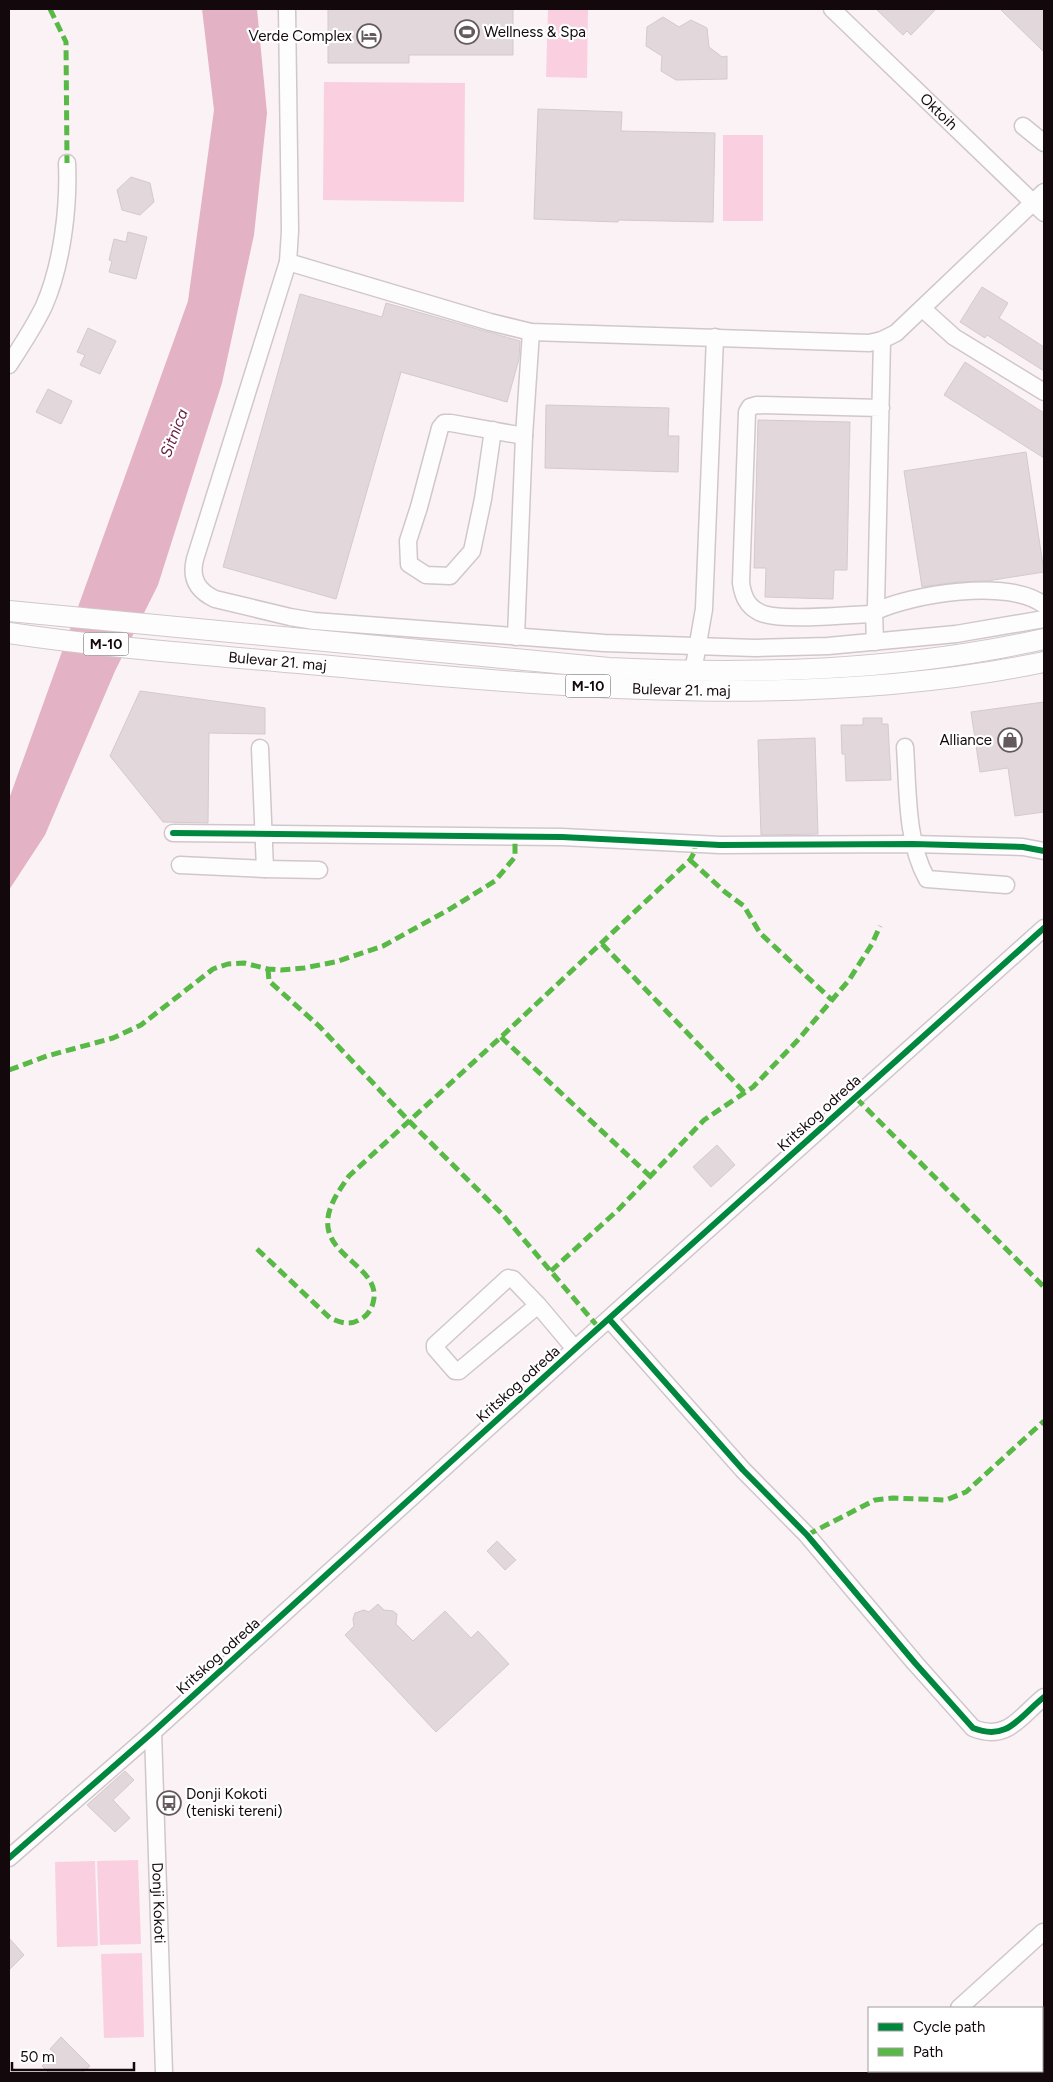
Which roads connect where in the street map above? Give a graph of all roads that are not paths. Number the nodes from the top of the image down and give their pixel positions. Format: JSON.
{"nodes":[{"id":1,"x":287,"y":9,"type":"edge"},
{"id":2,"x":832,"y":9,"type":"edge"},
{"id":3,"x":1023,"y":126,"type":"dead end"},
{"id":4,"x":1044,"y":143,"type":"edge"},
{"id":5,"x":67,"y":163,"type":"dead end"},
{"id":6,"x":1040,"y":202,"type":"edge"},
{"id":7,"x":288,"y":262,"type":"junction"},
{"id":8,"x":923,"y":308,"type":"junction"},
{"id":9,"x":531,"y":332,"type":"junction"},
{"id":10,"x":715,"y":337,"type":"junction"},
{"id":11,"x":882,"y":340,"type":"junction"},
{"id":12,"x":9,"y":365,"type":"edge"},
{"id":13,"x":1044,"y":392,"type":"edge"},
{"id":14,"x":881,"y":408,"type":"junction"},
{"id":15,"x":493,"y":430,"type":"junction"},
{"id":16,"x":524,"y":436,"type":"junction"},
{"id":17,"x":1044,"y":605,"type":"edge"},
{"id":18,"x":9,"y":611,"type":"edge"},
{"id":19,"x":874,"y":612,"type":"junction"},
{"id":20,"x":290,"y":617,"type":"junction"},
{"id":21,"x":1044,"y":619,"type":"edge"},
{"id":22,"x":9,"y":633,"type":"edge"},
{"id":23,"x":516,"y":637,"type":"junction"},
{"id":24,"x":287,"y":638,"type":"junction"},
{"id":25,"x":1044,"y":639,"type":"edge"},
{"id":26,"x":875,"y":642,"type":"junction"},
{"id":27,"x":698,"y":646,"type":"junction"},
{"id":28,"x":1044,"y":662,"type":"edge"},
{"id":29,"x":693,"y":672,"type":"junction"},
{"id":30,"x":905,"y":747,"type":"dead end"},
{"id":31,"x":260,"y":748,"type":"dead end"},
{"id":32,"x":174,"y":834,"type":"dead end"},
{"id":33,"x":265,"y":834,"type":"junction"},
{"id":34,"x":913,"y":844,"type":"junction"},
{"id":35,"x":1044,"y":851,"type":"edge"},
{"id":36,"x":180,"y":865,"type":"dead end"},
{"id":37,"x":265,"y":869,"type":"junction"},
{"id":38,"x":319,"y":870,"type":"dead end"},
{"id":39,"x":1006,"y":885,"type":"dead end"},
{"id":40,"x":1044,"y":928,"type":"edge"},
{"id":41,"x":538,"y":1305,"type":"junction"},
{"id":42,"x":609,"y":1319,"type":"junction"},
{"id":43,"x":575,"y":1349,"type":"junction"},
{"id":44,"x":1044,"y":1697,"type":"edge"},
{"id":45,"x":153,"y":1732,"type":"junction"},
{"id":46,"x":9,"y":1858,"type":"edge"},
{"id":47,"x":1043,"y":1932,"type":"edge"},
{"id":48,"x":960,"y":2007,"type":"edge"},
{"id":49,"x":164,"y":2073,"type":"edge"}],
"edges":[{"from":1,"to":7,"type":"street"},
{"from":2,"to":6,"type":"street","name":"Oktoih"},
{"from":3,"to":4,"type":"street"},
{"from":5,"to":12,"type":"street"},
{"from":6,"to":8,"type":"street"},
{"from":7,"to":9,"type":"street"},
{"from":7,"to":20,"type":"street"},
{"from":8,"to":11,"type":"street"},
{"from":8,"to":13,"type":"street"},
{"from":9,"to":10,"type":"street"},
{"from":9,"to":16,"type":"street"},
{"from":10,"to":11,"type":"street"},
{"from":10,"to":27,"type":"street"},
{"from":11,"to":14,"type":"street"},
{"from":14,"to":19,"type":"street"},
{"from":14,"to":19,"type":"street"},
{"from":15,"to":15,"type":"street"},
{"from":15,"to":16,"type":"street"},
{"from":16,"to":23,"type":"street"},
{"from":17,"to":19,"type":"street"},
{"from":18,"to":24,"type":"main road","name":"Bulevar 21. maj","number":"M-10"},
{"from":19,"to":26,"type":"street"},
{"from":20,"to":23,"type":"street"},
{"from":20,"to":24,"type":"street"},
{"from":21,"to":26,"type":"street"},
{"from":22,"to":28,"type":"main road","name":"Bulevar 21. maj","number":"M-10"},
{"from":23,"to":27,"type":"street"},
{"from":24,"to":29,"type":"main road","name":"Bulevar 21. maj","number":"M-10"},
{"from":25,"to":29,"type":"main road","name":"Bulevar 21. maj","number":"M-10"},
{"from":26,"to":27,"type":"street"},
{"from":27,"to":29,"type":"street"},
{"from":30,"to":34,"type":"street"},
{"from":31,"to":33,"type":"street"},
{"from":32,"to":33,"type":"street"},
{"from":33,"to":34,"type":"street"},
{"from":33,"to":37,"type":"street"},
{"from":34,"to":35,"type":"street"},
{"from":34,"to":39,"type":"street"},
{"from":36,"to":37,"type":"street"},
{"from":37,"to":38,"type":"street"},
{"from":40,"to":42,"type":"street","name":"Kritskog odreda"},
{"from":41,"to":41,"type":"street"},
{"from":41,"to":43,"type":"street"},
{"from":42,"to":43,"type":"street","name":"Kritskog odreda"},
{"from":42,"to":44,"type":"street"},
{"from":43,"to":45,"type":"street","name":"Kritskog odreda"},
{"from":45,"to":46,"type":"street","name":"Kritskog odreda"},
{"from":45,"to":49,"type":"street","name":"Donji Kokoti"},
{"from":47,"to":48,"type":"street"}]}
